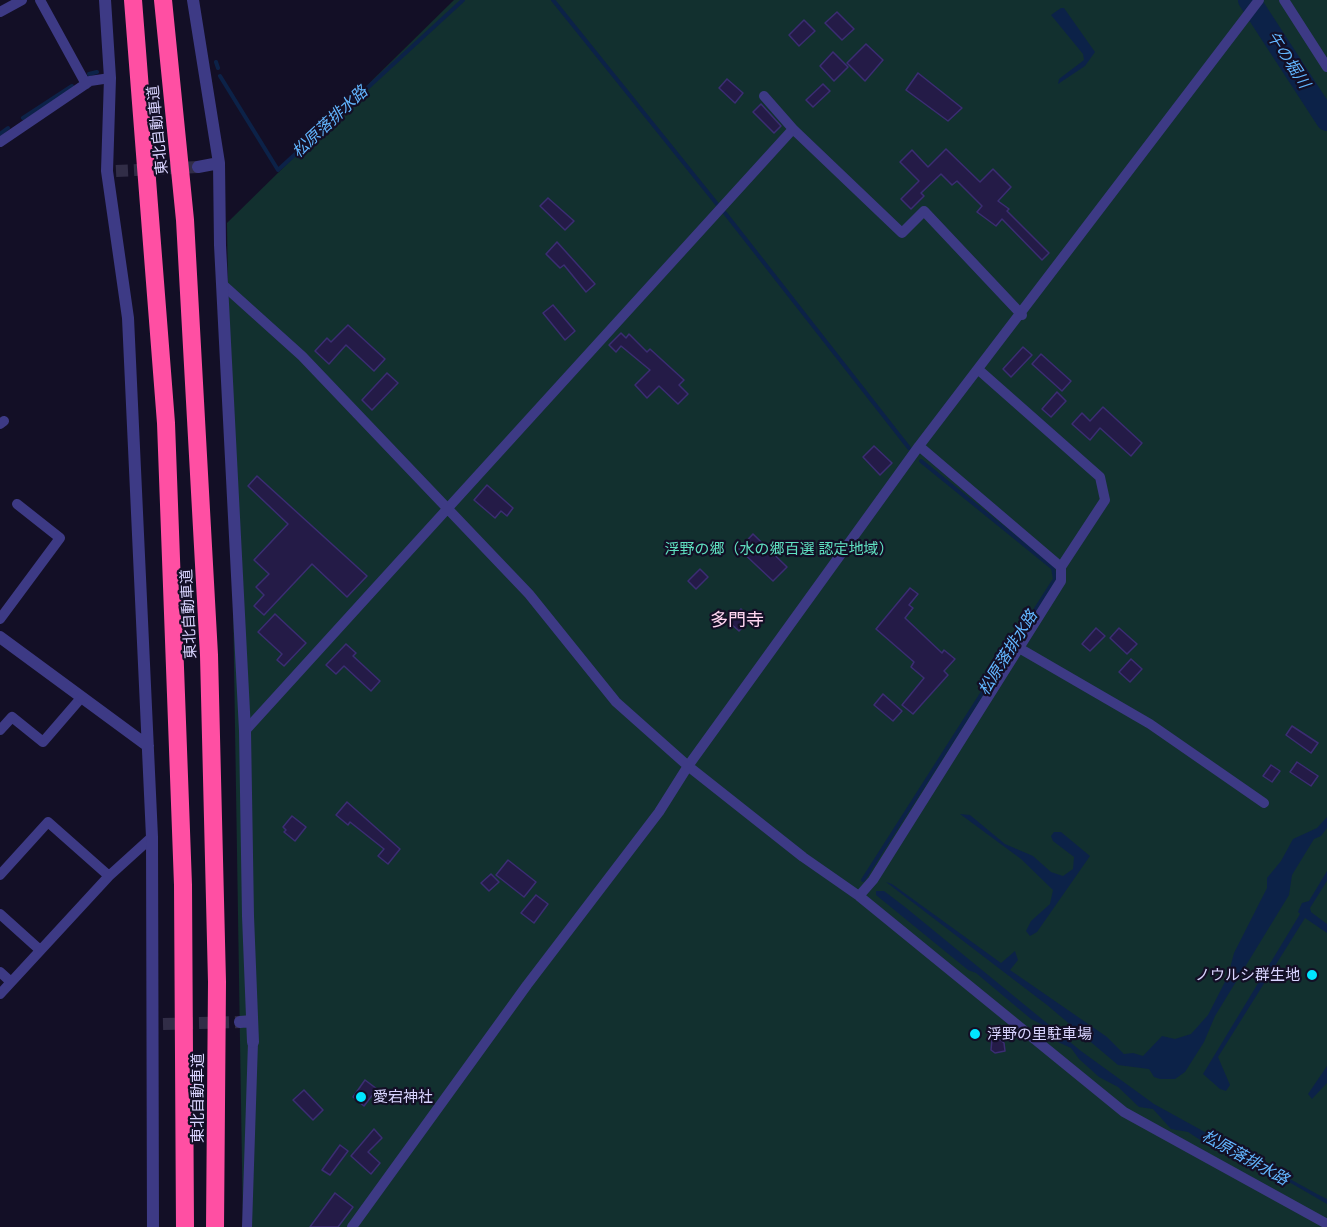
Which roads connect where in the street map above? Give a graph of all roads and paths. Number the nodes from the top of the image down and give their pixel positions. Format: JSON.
{"nodes":[{"id":1,"x":22,"y":0,"type":"edge"},
{"id":2,"x":40,"y":0,"type":"edge"},
{"id":3,"x":105,"y":0,"type":"edge"},
{"id":4,"x":134,"y":0,"type":"edge"},
{"id":5,"x":163,"y":0,"type":"edge"},
{"id":6,"x":193,"y":0,"type":"edge"},
{"id":7,"x":1259,"y":0,"type":"edge"},
{"id":8,"x":1284,"y":0,"type":"edge"},
{"id":9,"x":0,"y":12,"type":"edge"},
{"id":10,"x":1327,"y":67,"type":"edge"},
{"id":11,"x":110,"y":78,"type":"junction"},
{"id":12,"x":86,"y":84,"type":"junction"},
{"id":13,"x":764,"y":96,"type":"dead end"},
{"id":14,"x":793,"y":129,"type":"junction"},
{"id":15,"x":0,"y":142,"type":"edge"},
{"id":16,"x":219,"y":163,"type":"junction"},
{"id":17,"x":198,"y":167,"type":"tunnel mouth"},
{"id":18,"x":222,"y":284,"type":"junction"},
{"id":19,"x":1022,"y":315,"type":"junction"},
{"id":20,"x":980,"y":370,"type":"junction"},
{"id":21,"x":920,"y":446,"type":"junction"},
{"id":22,"x":17,"y":504,"type":"dead end"},
{"id":23,"x":447,"y":509,"type":"junction"},
{"id":24,"x":1061,"y":567,"type":"junction"},
{"id":25,"x":0,"y":619,"type":"edge"},
{"id":26,"x":0,"y":637,"type":"edge"},
{"id":27,"x":1019,"y":648,"type":"junction"},
{"id":28,"x":81,"y":698,"type":"junction"},
{"id":29,"x":0,"y":730,"type":"edge"},
{"id":30,"x":245,"y":731,"type":"junction"},
{"id":31,"x":148,"y":746,"type":"junction"},
{"id":32,"x":688,"y":766,"type":"junction"},
{"id":33,"x":1264,"y":803,"type":"dead end"},
{"id":34,"x":152,"y":837,"type":"junction"},
{"id":35,"x":0,"y":876,"type":"edge"},
{"id":36,"x":109,"y":876,"type":"junction"},
{"id":37,"x":859,"y":896,"type":"junction"},
{"id":38,"x":0,"y":914,"type":"edge"},
{"id":39,"x":40,"y":950,"type":"junction"},
{"id":40,"x":0,"y":972,"type":"edge"},
{"id":41,"x":11,"y":982,"type":"junction"},
{"id":42,"x":0,"y":994,"type":"edge"},
{"id":43,"x":253,"y":1042,"type":"joint"},
{"id":44,"x":1327,"y":1224,"type":"edge"},
{"id":45,"x":147,"y":1227,"type":"edge"},
{"id":46,"x":153,"y":1227,"type":"edge"},
{"id":47,"x":185,"y":1227,"type":"edge"},
{"id":48,"x":215,"y":1227,"type":"edge"},
{"id":49,"x":247,"y":1227,"type":"edge"},
{"id":50,"x":352,"y":1227,"type":"edge"}],
"edges":[{"from":1,"to":9,"type":"street"},
{"from":2,"to":12,"type":"street"},
{"from":3,"to":11,"type":"street"},
{"from":4,"to":47,"type":"highway","name":"東北自動車道"},
{"from":5,"to":48,"type":"highway","name":"東北自動車道"},
{"from":6,"to":16,"type":"street"},
{"from":7,"to":19,"type":"street"},
{"from":8,"to":10,"type":"street"},
{"from":11,"to":12,"type":"street"},
{"from":11,"to":31,"type":"street"},
{"from":12,"to":15,"type":"street"},
{"from":13,"to":14,"type":"street"},
{"from":14,"to":19,"type":"street"},
{"from":14,"to":23,"type":"street"},
{"from":16,"to":17,"type":"street"},
{"from":16,"to":18,"type":"street"},
{"from":18,"to":23,"type":"street"},
{"from":18,"to":30,"type":"street"},
{"from":19,"to":20,"type":"street"},
{"from":20,"to":21,"type":"street"},
{"from":20,"to":24,"type":"street"},
{"from":21,"to":24,"type":"street"},
{"from":21,"to":32,"type":"street"},
{"from":22,"to":25,"type":"street"},
{"from":23,"to":30,"type":"street"},
{"from":23,"to":32,"type":"street"},
{"from":24,"to":27,"type":"street"},
{"from":26,"to":28,"type":"street"},
{"from":27,"to":33,"type":"street"},
{"from":27,"to":37,"type":"street"},
{"from":28,"to":29,"type":"street"},
{"from":28,"to":31,"type":"street"},
{"from":30,"to":43,"type":"street"},
{"from":31,"to":34,"type":"street"},
{"from":32,"to":37,"type":"street"},
{"from":32,"to":50,"type":"street"},
{"from":34,"to":36,"type":"street"},
{"from":34,"to":46,"type":"street"},
{"from":35,"to":36,"type":"street"},
{"from":36,"to":39,"type":"street"},
{"from":37,"to":44,"type":"street"},
{"from":38,"to":39,"type":"street"},
{"from":39,"to":41,"type":"street"},
{"from":40,"to":41,"type":"street"},
{"from":41,"to":42,"type":"street"},
{"from":43,"to":49,"type":"street"},
{"from":45,"to":46,"type":"street"}]}
